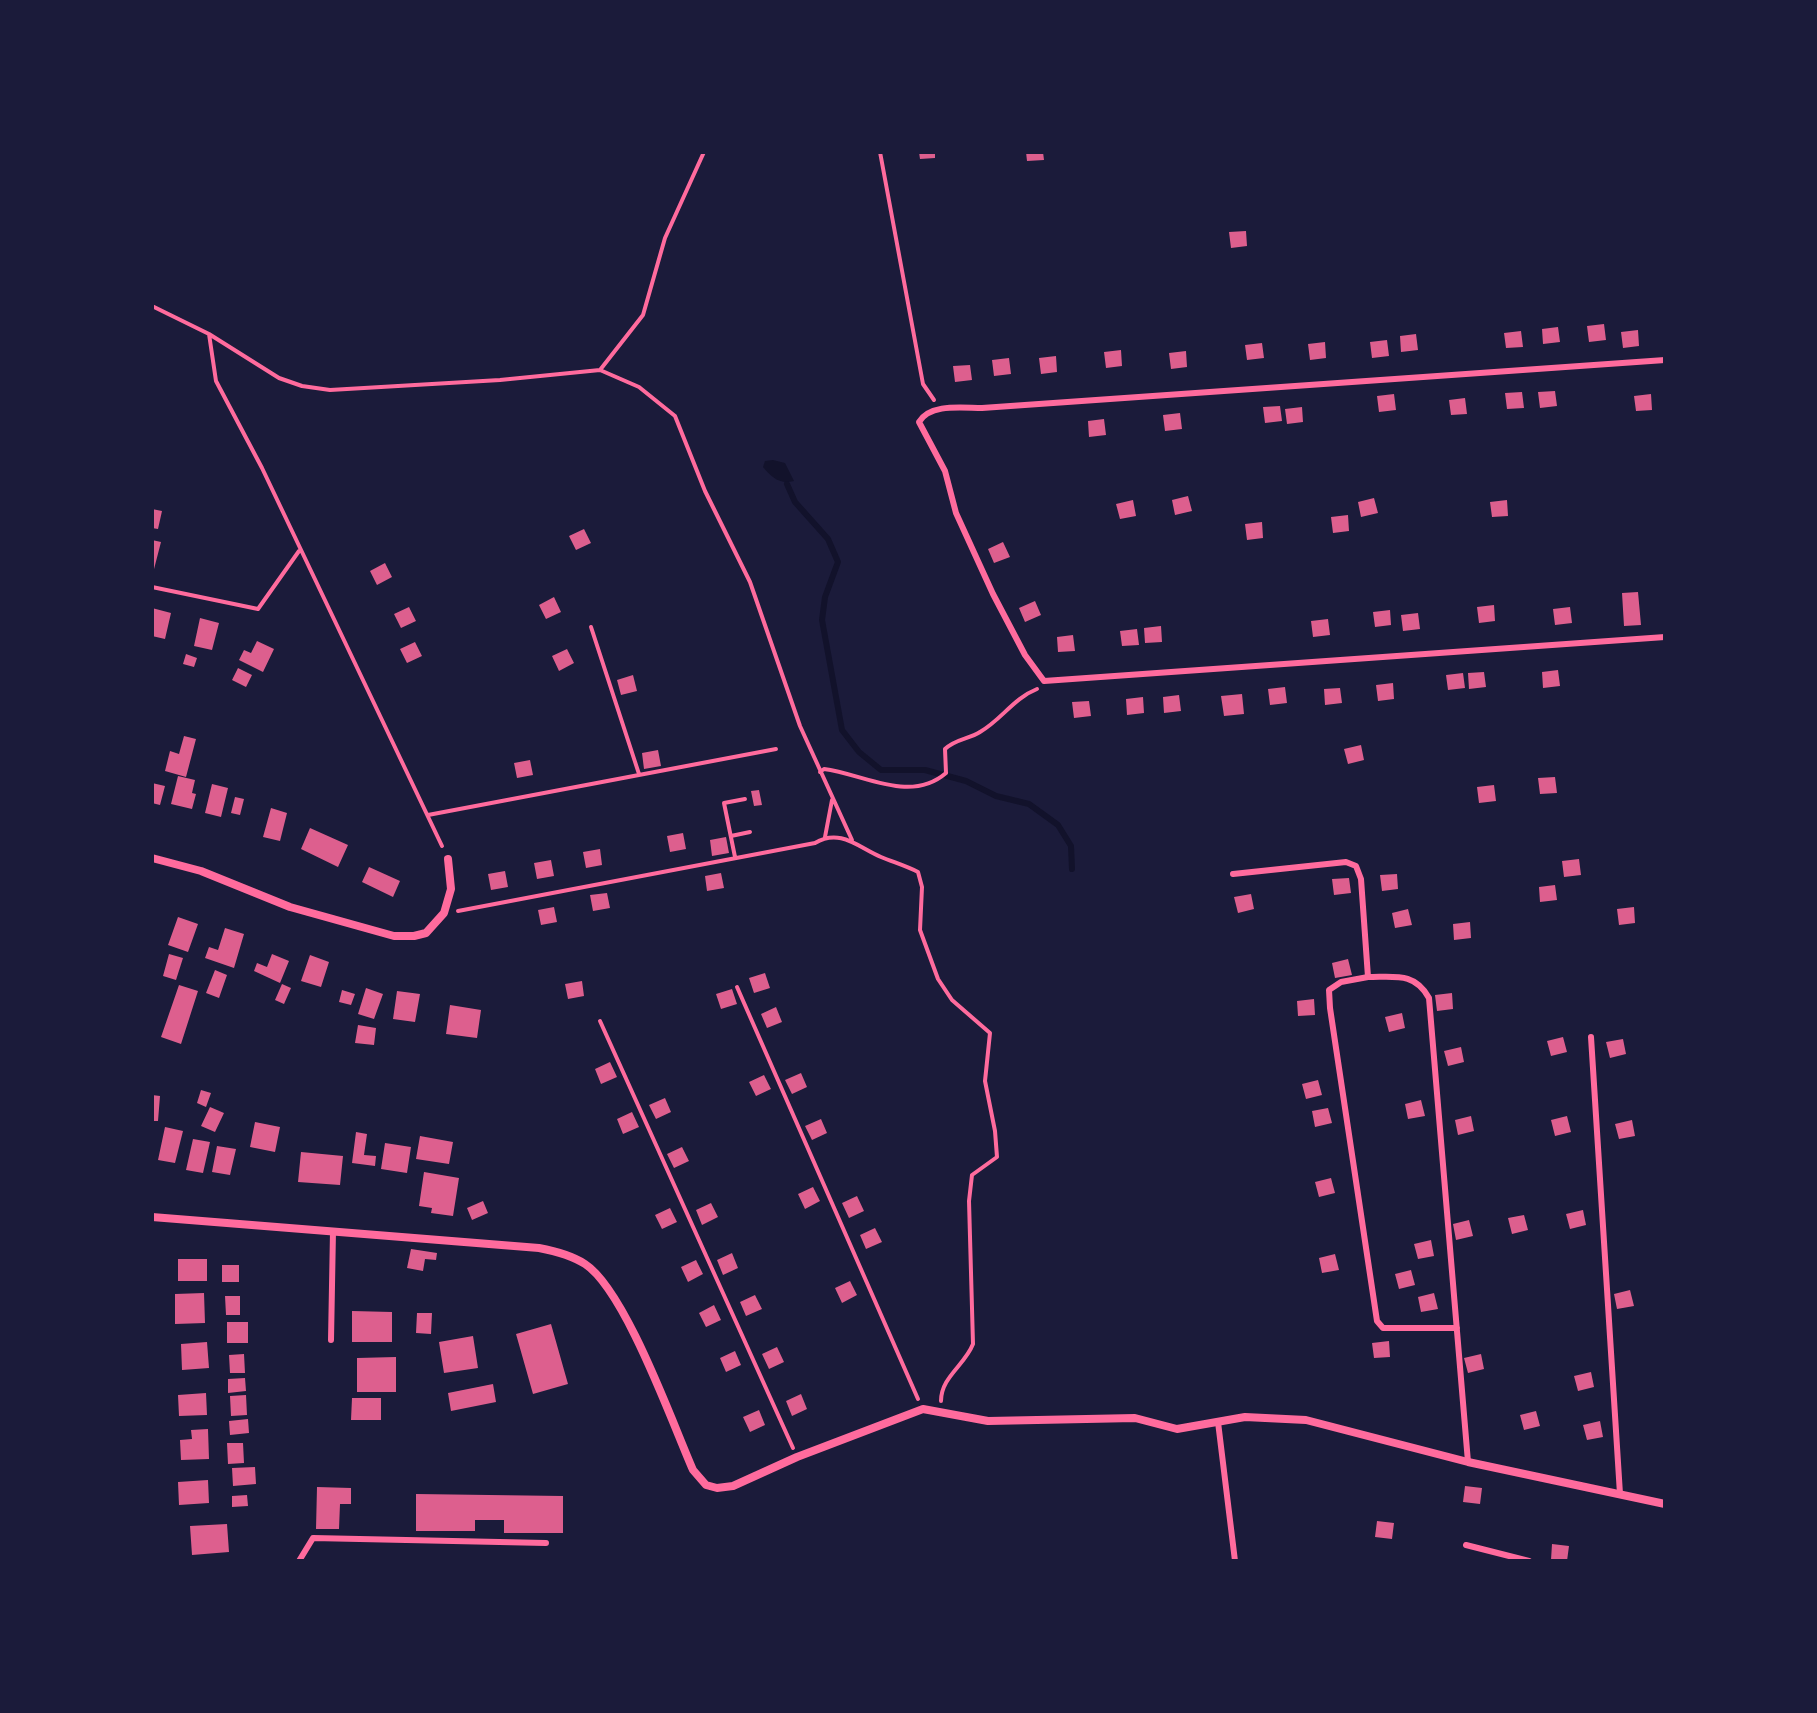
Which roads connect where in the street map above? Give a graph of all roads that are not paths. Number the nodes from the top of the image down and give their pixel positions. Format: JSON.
{"nodes":[{"id":1,"x":1665,"y":360,"type":"edge"},
{"id":2,"x":1665,"y":637,"type":"edge"},
{"id":3,"x":152,"y":858,"type":"edge"},
{"id":4,"x":448,"y":859,"type":"road end"},
{"id":5,"x":1233,"y":874,"type":"dead end"},
{"id":6,"x":1368,"y":977,"type":"junction"},
{"id":7,"x":1591,"y":1037,"type":"dead end"},
{"id":8,"x":152,"y":1217,"type":"edge"},
{"id":9,"x":333,"y":1231,"type":"junction"},
{"id":10,"x":1457,"y":1328,"type":"junction"},
{"id":11,"x":331,"y":1340,"type":"dead end"},
{"id":12,"x":1218,"y":1422,"type":"junction"},
{"id":13,"x":1468,"y":1462,"type":"junction"},
{"id":14,"x":1620,"y":1494,"type":"junction"},
{"id":15,"x":1665,"y":1504,"type":"edge"},
{"id":16,"x":546,"y":1543,"type":"dead end"},
{"id":17,"x":1466,"y":1545,"type":"dead end"},
{"id":18,"x":299,"y":1561,"type":"edge"},
{"id":19,"x":1235,"y":1561,"type":"edge"},
{"id":20,"x":1529,"y":1561,"type":"edge"}],
"edges":[{"from":1,"to":2,"type":"lane"},
{"from":3,"to":4,"type":"street"},
{"from":5,"to":6,"type":"lane"},
{"from":6,"to":10,"type":"lane"},
{"from":6,"to":10,"type":"lane"},
{"from":7,"to":14,"type":"lane"},
{"from":8,"to":9,"type":"street"},
{"from":9,"to":11,"type":"lane"},
{"from":9,"to":12,"type":"street"},
{"from":10,"to":13,"type":"lane"},
{"from":12,"to":13,"type":"street"},
{"from":12,"to":19,"type":"lane"},
{"from":13,"to":14,"type":"street"},
{"from":14,"to":15,"type":"street"},
{"from":16,"to":18,"type":"lane"},
{"from":17,"to":20,"type":"lane"}]}
